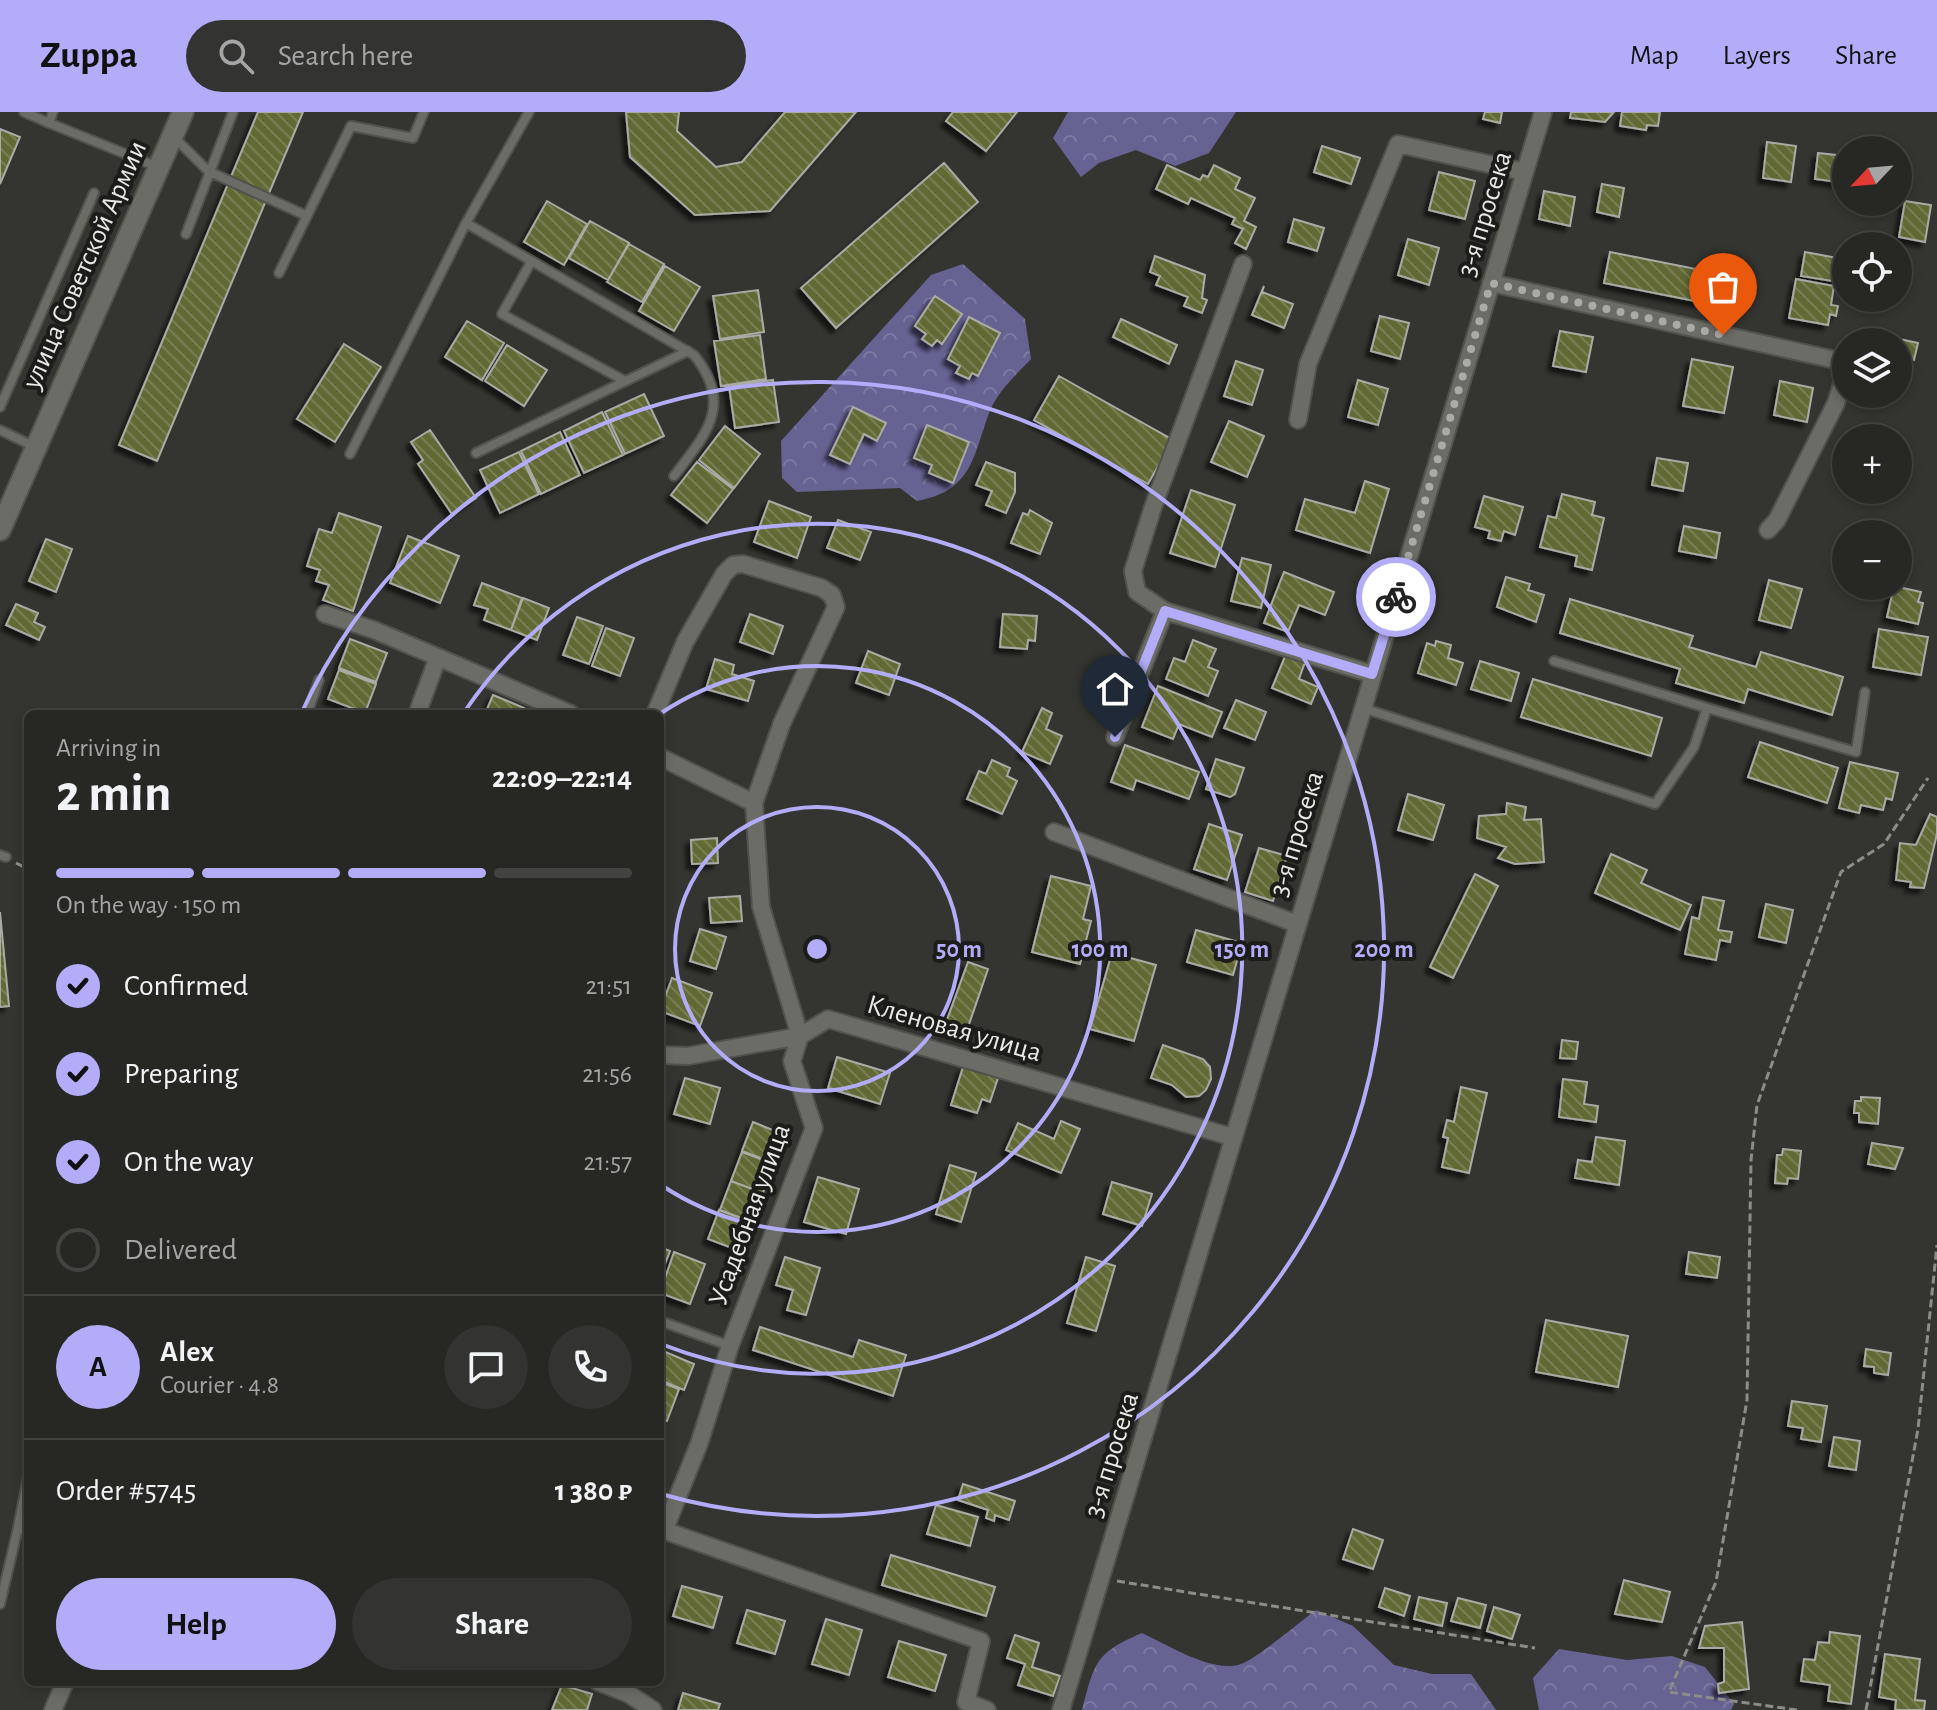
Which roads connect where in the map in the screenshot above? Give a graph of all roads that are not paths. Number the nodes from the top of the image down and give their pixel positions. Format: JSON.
{"nodes":[{"id":1,"x":24,"y":112,"type":"edge"},
{"id":2,"x":53,"y":112,"type":"edge"},
{"id":3,"x":183,"y":112,"type":"edge"},
{"id":4,"x":233,"y":112,"type":"edge"},
{"id":5,"x":424,"y":112,"type":"edge"},
{"id":6,"x":529,"y":112,"type":"edge"},
{"id":7,"x":1543,"y":112,"type":"edge"},
{"id":8,"x":49,"y":123,"type":"junction"},
{"id":9,"x":173,"y":136,"type":"junction"},
{"id":10,"x":159,"y":167,"type":"junction"},
{"id":11,"x":208,"y":171,"type":"junction"},
{"id":12,"x":1525,"y":172,"type":"junction"},
{"id":13,"x":94,"y":193,"type":"dead end"},
{"id":14,"x":307,"y":216,"type":"junction"},
{"id":15,"x":466,"y":223,"type":"junction"},
{"id":16,"x":186,"y":234,"type":"dead end"},
{"id":17,"x":531,"y":262,"type":"junction"},
{"id":18,"x":1243,"y":264,"type":"dead end"},
{"id":19,"x":279,"y":273,"type":"dead end"},
{"id":20,"x":1491,"y":283,"type":"junction"},
{"id":21,"x":688,"y":351,"type":"junction"},
{"id":22,"x":625,"y":381,"type":"junction"},
{"id":23,"x":0,"y":407,"type":"edge"},
{"id":24,"x":1298,"y":420,"type":"dead end"},
{"id":25,"x":0,"y":430,"type":"edge"},
{"id":26,"x":35,"y":448,"type":"junction"},
{"id":27,"x":476,"y":453,"type":"dead end"},
{"id":28,"x":350,"y":454,"type":"dead end"},
{"id":29,"x":674,"y":476,"type":"dead end"},
{"id":30,"x":0,"y":530,"type":"edge"},
{"id":31,"x":1768,"y":530,"type":"dead end"},
{"id":32,"x":1165,"y":611,"type":"junction"},
{"id":33,"x":325,"y":614,"type":"dead end"},
{"id":34,"x":437,"y":660,"type":"junction"},
{"id":35,"x":1554,"y":661,"type":"dead end"},
{"id":36,"x":1372,"y":674,"type":"junction"},
{"id":37,"x":319,"y":680,"type":"dead end"},
{"id":38,"x":1865,"y":692,"type":"dead end"},
{"id":39,"x":1362,"y":708,"type":"junction"},
{"id":40,"x":1707,"y":708,"type":"junction"},
{"id":41,"x":308,"y":710,"type":"edge"},
{"id":42,"x":418,"y":710,"type":"edge"},
{"id":43,"x":561,"y":710,"type":"edge"},
{"id":44,"x":657,"y":710,"type":"edge"},
{"id":45,"x":1115,"y":737,"type":"dead end"},
{"id":46,"x":664,"y":759,"type":"edge"},
{"id":47,"x":754,"y":803,"type":"junction"},
{"id":48,"x":1054,"y":832,"type":"dead end"},
{"id":49,"x":1297,"y":924,"type":"junction"},
{"id":50,"x":800,"y":1036,"type":"junction"},
{"id":51,"x":664,"y":1055,"type":"edge"},
{"id":52,"x":1232,"y":1137,"type":"junction"},
{"id":53,"x":664,"y":1322,"type":"edge"},
{"id":54,"x":730,"y":1346,"type":"junction"},
{"id":55,"x":24,"y":1497,"type":"edge"},
{"id":56,"x":664,"y":1525,"type":"edge"},
{"id":57,"x":18,"y":1528,"type":"junction"},
{"id":58,"x":24,"y":1530,"type":"edge"},
{"id":59,"x":664,"y":1531,"type":"edge"},
{"id":60,"x":0,"y":1604,"type":"edge"},
{"id":61,"x":63,"y":1686,"type":"edge"},
{"id":62,"x":608,"y":1686,"type":"edge"},
{"id":63,"x":53,"y":1710,"type":"edge"},
{"id":64,"x":653,"y":1710,"type":"edge"},
{"id":65,"x":987,"y":1710,"type":"edge"},
{"id":66,"x":1061,"y":1710,"type":"edge"}],
"edges":[{"from":1,"to":8,"type":"lane"},
{"from":2,"to":8,"type":"lane"},
{"from":3,"to":9,"type":"street","name":"улица Советской Армии"},
{"from":4,"to":11,"type":"lane"},
{"from":5,"to":14,"type":"lane"},
{"from":6,"to":15,"type":"lane"},
{"from":7,"to":12,"type":"street","name":"3-я просека"},
{"from":8,"to":10,"type":"lane"},
{"from":9,"to":10,"type":"street","name":"улица Советской Армии"},
{"from":9,"to":11,"type":"lane"},
{"from":10,"to":26,"type":"street","name":"улица Советской Армии"},
{"from":11,"to":14,"type":"lane"},
{"from":11,"to":16,"type":"lane"},
{"from":12,"to":20,"type":"street","name":"3-я просека"},
{"from":12,"to":24,"type":"street"},
{"from":13,"to":23,"type":"lane"},
{"from":14,"to":19,"type":"lane"},
{"from":15,"to":17,"type":"lane"},
{"from":15,"to":28,"type":"lane"},
{"from":17,"to":21,"type":"lane"},
{"from":17,"to":22,"type":"lane"},
{"from":18,"to":32,"type":"street"},
{"from":20,"to":31,"type":"street"},
{"from":20,"to":36,"type":"street","name":"3-я просека"},
{"from":21,"to":22,"type":"lane"},
{"from":21,"to":29,"type":"lane"},
{"from":22,"to":27,"type":"lane"},
{"from":25,"to":26,"type":"lane"},
{"from":26,"to":30,"type":"street","name":"улица Советской Армии"},
{"from":32,"to":36,"type":"street"},
{"from":32,"to":45,"type":"street"},
{"from":33,"to":34,"type":"street"},
{"from":34,"to":42,"type":"street"},
{"from":34,"to":43,"type":"street"},
{"from":35,"to":40,"type":"lane"},
{"from":36,"to":39,"type":"street","name":"3-я просека"},
{"from":37,"to":41,"type":"lane"},
{"from":38,"to":40,"type":"lane"},
{"from":39,"to":40,"type":"lane"},
{"from":39,"to":49,"type":"street","name":"3-я просека"},
{"from":44,"to":47,"type":"street","name":"Усадебная улица"},
{"from":46,"to":47,"type":"street"},
{"from":47,"to":50,"type":"street","name":"Усадебная улица"},
{"from":48,"to":49,"type":"street"},
{"from":49,"to":52,"type":"street","name":"3-я просека"},
{"from":50,"to":51,"type":"street","name":"Кленовая улица"},
{"from":50,"to":52,"type":"street","name":"Кленовая улица"},
{"from":50,"to":54,"type":"street","name":"Усадебная улица"},
{"from":52,"to":66,"type":"street","name":"3-я просека"},
{"from":53,"to":54,"type":"lane"},
{"from":54,"to":56,"type":"street","name":"Усадебная улица"},
{"from":55,"to":57,"type":"lane"},
{"from":57,"to":58,"type":"lane"},
{"from":57,"to":60,"type":"lane"},
{"from":59,"to":65,"type":"street"},
{"from":61,"to":63,"type":"street"},
{"from":62,"to":64,"type":"street"}]}
